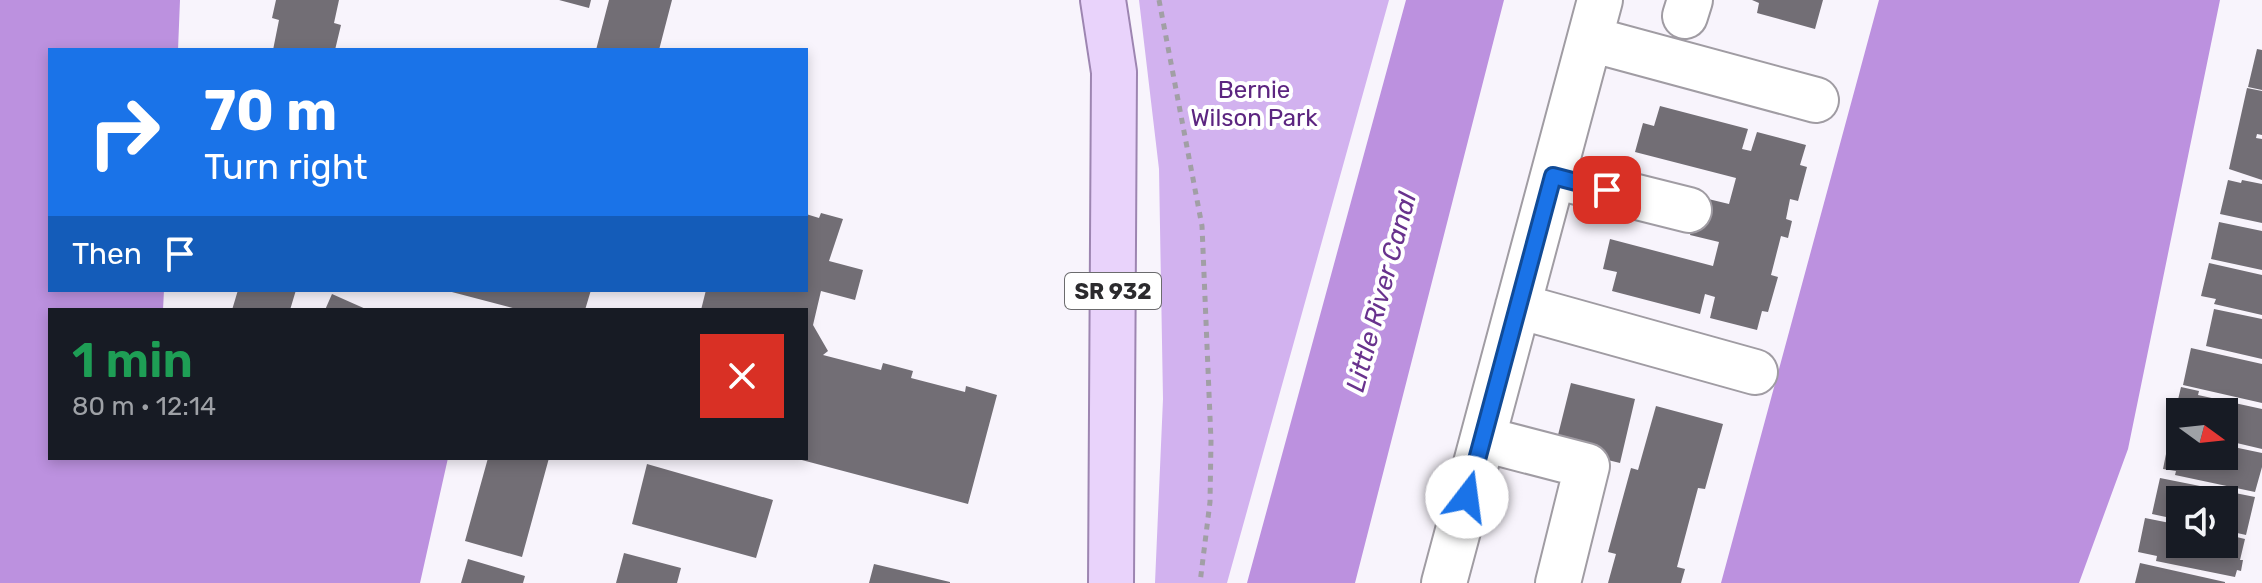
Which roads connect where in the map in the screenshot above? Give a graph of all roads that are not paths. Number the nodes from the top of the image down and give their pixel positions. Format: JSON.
{"nodes":[{"id":1,"x":1103,"y":0,"type":"edge"},
{"id":2,"x":1595,"y":19,"type":"edge"},
{"id":3,"x":1816,"y":100,"type":"dead end"},
{"id":4,"x":1553,"y":176,"type":"junction"},
{"id":5,"x":1689,"y":210,"type":"dead end"},
{"id":6,"x":1518,"y":306,"type":"junction"},
{"id":7,"x":1755,"y":372,"type":"dead end"},
{"id":8,"x":1483,"y":439,"type":"junction"},
{"id":9,"x":1111,"y":583,"type":"edge"},
{"id":10,"x":1444,"y":583,"type":"edge"},
{"id":11,"x":1558,"y":583,"type":"edge"}],
"edges":[{"from":1,"to":9,"type":"main road","number":"SR 932"},
{"from":2,"to":3,"type":"street"},
{"from":2,"to":4,"type":"street"},
{"from":4,"to":5,"type":"street"},
{"from":4,"to":6,"type":"street"},
{"from":6,"to":7,"type":"street"},
{"from":6,"to":8,"type":"street"},
{"from":8,"to":10,"type":"street"},
{"from":8,"to":11,"type":"street"}]}
